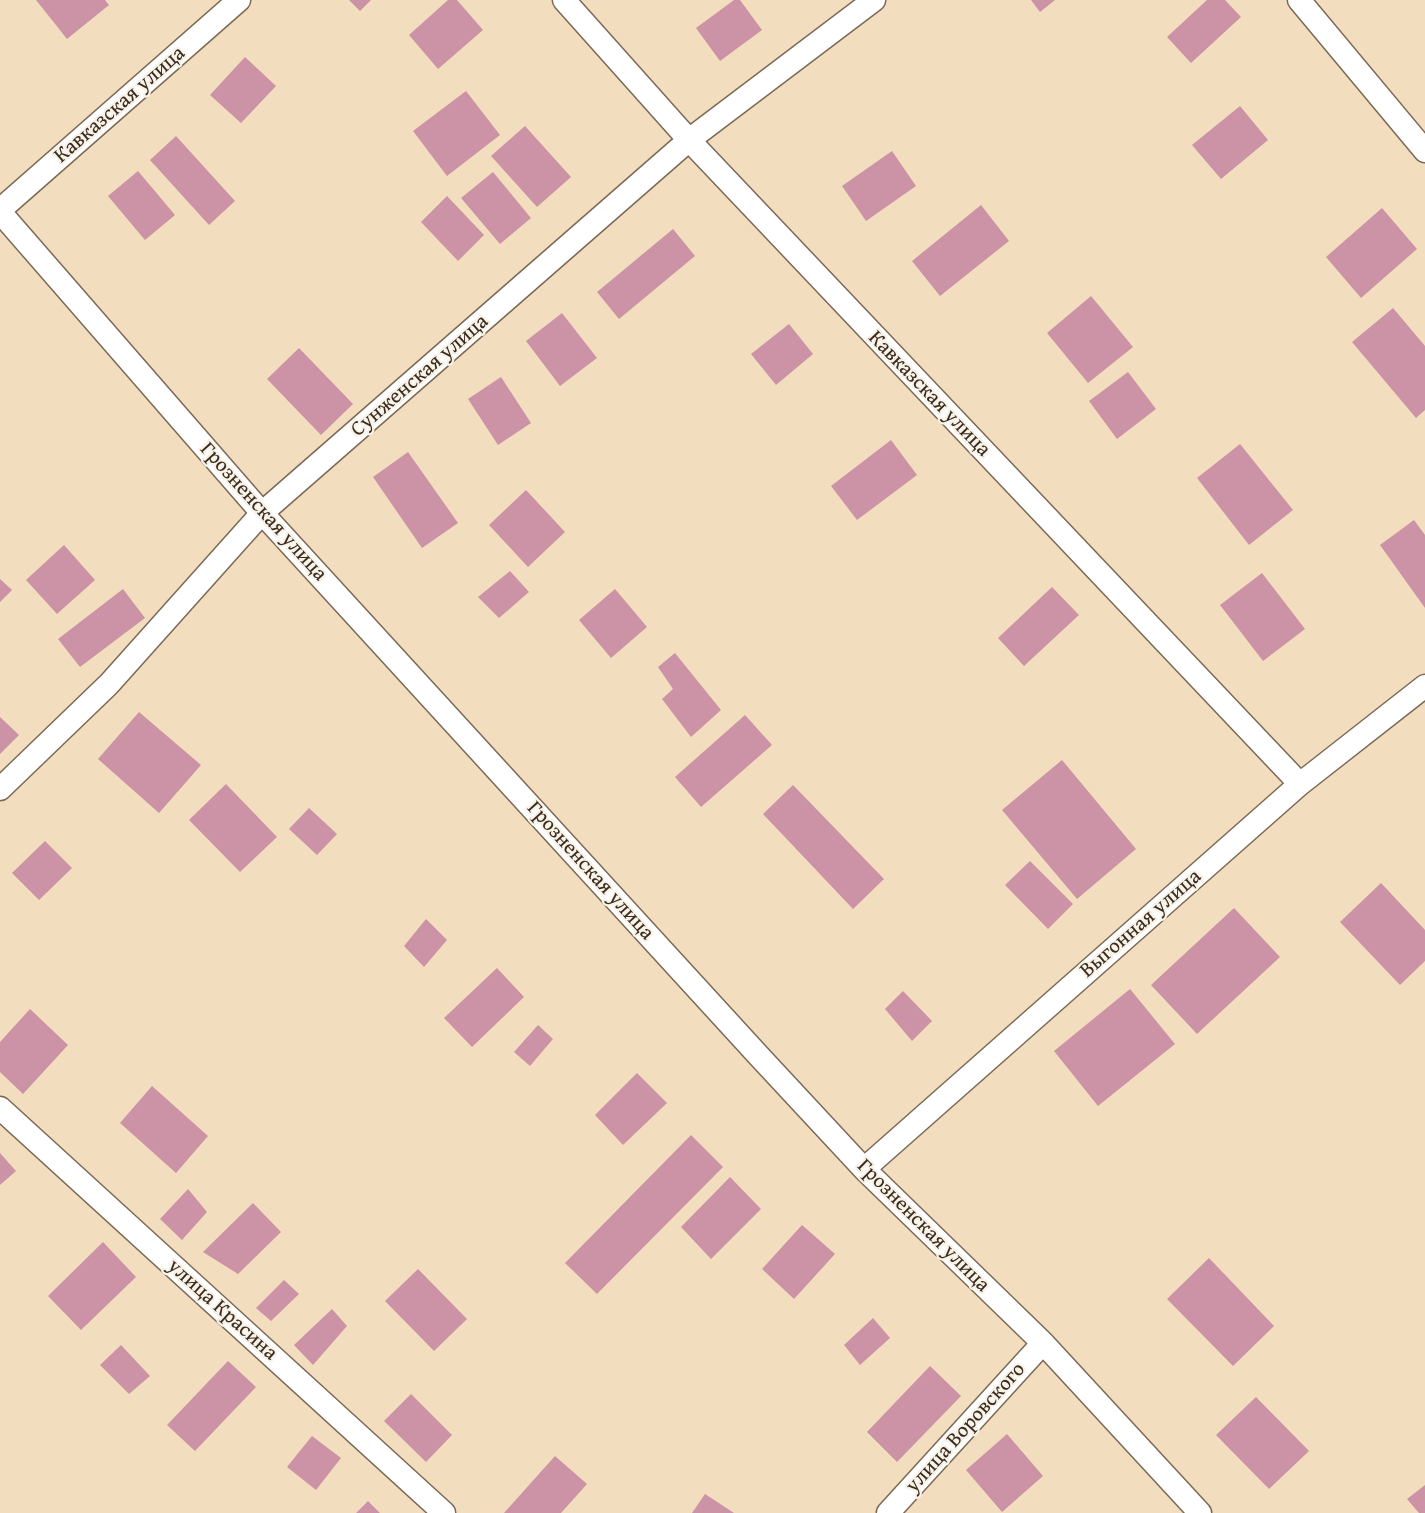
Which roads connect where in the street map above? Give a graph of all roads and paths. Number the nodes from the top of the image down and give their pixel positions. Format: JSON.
{"nodes":[{"id":1,"x":239,"y":0,"type":"edge"},
{"id":2,"x":564,"y":0,"type":"edge"},
{"id":3,"x":874,"y":0,"type":"edge"},
{"id":4,"x":1299,"y":0,"type":"edge"},
{"id":5,"x":689,"y":140,"type":"junction"},
{"id":6,"x":1425,"y":151,"type":"edge"},
{"id":7,"x":0,"y":211,"type":"edge"},
{"id":8,"x":262,"y":513,"type":"junction"},
{"id":9,"x":1425,"y":686,"type":"edge"},
{"id":10,"x":1300,"y":784,"type":"junction"},
{"id":11,"x":0,"y":789,"type":"edge"},
{"id":12,"x":0,"y":1108,"type":"edge"},
{"id":13,"x":864,"y":1169,"type":"junction"},
{"id":14,"x":1043,"y":1343,"type":"junction"},
{"id":15,"x":444,"y":1513,"type":"edge"},
{"id":16,"x":888,"y":1513,"type":"edge"},
{"id":17,"x":1200,"y":1513,"type":"edge"}],
"edges":[{"from":1,"to":7,"type":"street","name":"Кавказская улица"},
{"from":2,"to":5,"type":"street","name":"Кавказская улица"},
{"from":3,"to":5,"type":"street","name":"Сунженская улица"},
{"from":4,"to":6,"type":"street"},
{"from":5,"to":8,"type":"street","name":"Сунженская улица"},
{"from":5,"to":10,"type":"street","name":"Кавказская улица"},
{"from":7,"to":8,"type":"street","name":"Грозненская улица"},
{"from":8,"to":11,"type":"street","name":"Сунженская улица"},
{"from":8,"to":13,"type":"street","name":"Грозненская улица"},
{"from":9,"to":10,"type":"street","name":"Выгонная улица"},
{"from":10,"to":13,"type":"street","name":"Выгонная улица"},
{"from":12,"to":15,"type":"street","name":"улица Красина"},
{"from":13,"to":14,"type":"street","name":"Грозненская улица"},
{"from":14,"to":16,"type":"street","name":"улица Воровского"},
{"from":14,"to":17,"type":"street","name":"Грозненская улица"}]}
